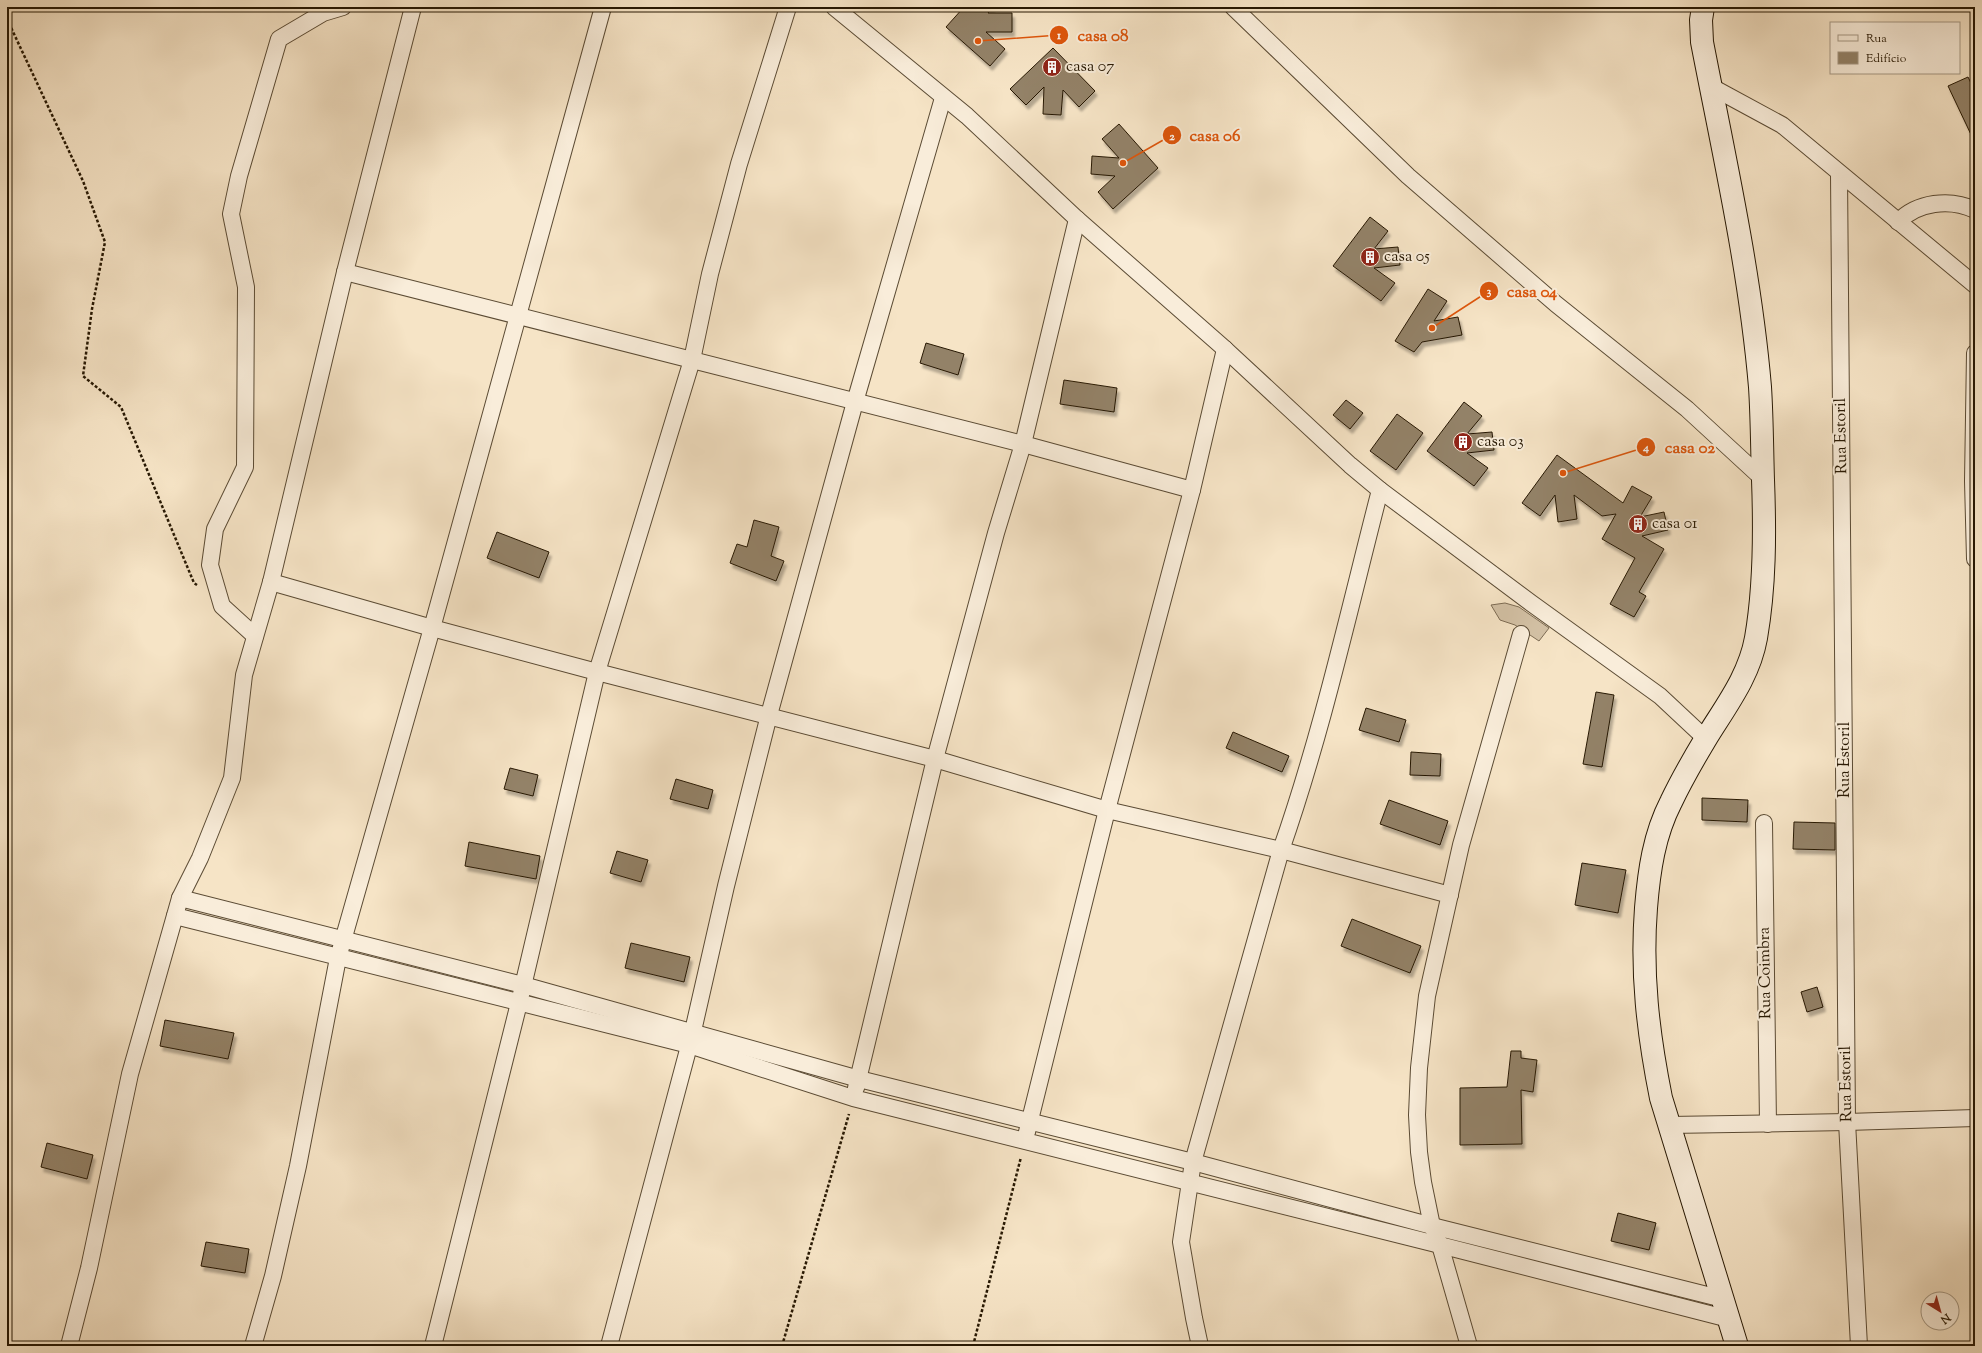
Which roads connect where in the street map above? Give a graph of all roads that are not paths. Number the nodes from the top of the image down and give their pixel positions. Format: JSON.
{"nodes":[{"id":1,"x":343,"y":7,"type":"edge"},
{"id":2,"x":413,"y":7,"type":"edge"},
{"id":3,"x":603,"y":7,"type":"edge"},
{"id":4,"x":788,"y":7,"type":"edge"},
{"id":5,"x":834,"y":7,"type":"edge"},
{"id":6,"x":1233,"y":7,"type":"edge"},
{"id":7,"x":1702,"y":7,"type":"edge"},
{"id":8,"x":1710,"y":86,"type":"junction"},
{"id":9,"x":943,"y":98,"type":"junction"},
{"id":10,"x":1839,"y":174,"type":"junction"},
{"id":11,"x":1975,"y":210,"type":"edge"},
{"id":12,"x":1077,"y":219,"type":"junction"},
{"id":13,"x":1898,"y":222,"type":"junction"},
{"id":14,"x":345,"y":272,"type":"junction"},
{"id":15,"x":1975,"y":285,"type":"edge"},
{"id":16,"x":518,"y":316,"type":"junction"},
{"id":17,"x":1225,"y":349,"type":"junction"},
{"id":18,"x":1975,"y":353,"type":"edge"},
{"id":19,"x":692,"y":360,"type":"junction"},
{"id":20,"x":855,"y":402,"type":"junction"},
{"id":21,"x":1023,"y":444,"type":"junction"},
{"id":22,"x":1763,"y":479,"type":"junction"},
{"id":23,"x":1192,"y":490,"type":"junction"},
{"id":24,"x":1380,"y":490,"type":"junction"},
{"id":25,"x":1975,"y":559,"type":"edge"},
{"id":26,"x":271,"y":582,"type":"junction"},
{"id":27,"x":432,"y":628,"type":"junction"},
{"id":28,"x":1521,"y":634,"type":"dead end"},
{"id":29,"x":255,"y":636,"type":"junction"},
{"id":30,"x":597,"y":672,"type":"junction"},
{"id":31,"x":769,"y":715,"type":"junction"},
{"id":32,"x":1706,"y":739,"type":"junction"},
{"id":33,"x":935,"y":759,"type":"junction"},
{"id":34,"x":1107,"y":810,"type":"junction"},
{"id":35,"x":1764,"y":823,"type":"dead end"},
{"id":36,"x":1281,"y":850,"type":"junction"},
{"id":37,"x":1450,"y":895,"type":"junction"},
{"id":38,"x":180,"y":898,"type":"junction"},
{"id":39,"x":175,"y":916,"type":"junction"},
{"id":40,"x":344,"y":940,"type":"junction"},
{"id":41,"x":338,"y":958,"type":"junction"},
{"id":42,"x":523,"y":985,"type":"junction"},
{"id":43,"x":519,"y":1003,"type":"junction"},
{"id":44,"x":691,"y":1038,"type":"junction"},
{"id":45,"x":859,"y":1078,"type":"junction"},
{"id":46,"x":853,"y":1098,"type":"junction"},
{"id":47,"x":1975,"y":1118,"type":"edge"},
{"id":48,"x":1030,"y":1122,"type":"junction"},
{"id":49,"x":1847,"y":1122,"type":"junction"},
{"id":50,"x":1768,"y":1124,"type":"junction"},
{"id":51,"x":1669,"y":1125,"type":"junction"},
{"id":52,"x":1025,"y":1141,"type":"junction"},
{"id":53,"x":1194,"y":1162,"type":"junction"},
{"id":54,"x":1191,"y":1183,"type":"junction"},
{"id":55,"x":1432,"y":1226,"type":"junction"},
{"id":56,"x":1440,"y":1245,"type":"junction"},
{"id":57,"x":1726,"y":1309,"type":"junction"},
{"id":58,"x":69,"y":1346,"type":"edge"},
{"id":59,"x":253,"y":1346,"type":"edge"},
{"id":60,"x":433,"y":1346,"type":"edge"},
{"id":61,"x":609,"y":1346,"type":"edge"},
{"id":62,"x":1200,"y":1346,"type":"edge"},
{"id":63,"x":1469,"y":1346,"type":"edge"},
{"id":64,"x":1737,"y":1346,"type":"edge"},
{"id":65,"x":1859,"y":1346,"type":"edge"}],
"edges":[{"from":1,"to":29,"type":"street"},
{"from":2,"to":14,"type":"street"},
{"from":3,"to":16,"type":"street"},
{"from":4,"to":19,"type":"street"},
{"from":5,"to":9,"type":"street"},
{"from":6,"to":22,"type":"street"},
{"from":7,"to":8,"type":"main road"},
{"from":8,"to":10,"type":"street"},
{"from":8,"to":22,"type":"main road"},
{"from":9,"to":12,"type":"street"},
{"from":9,"to":20,"type":"street"},
{"from":10,"to":13,"type":"street"},
{"from":10,"to":49,"type":"street","name":"Rua Estoril"},
{"from":11,"to":13,"type":"street"},
{"from":12,"to":17,"type":"street"},
{"from":12,"to":21,"type":"street"},
{"from":13,"to":15,"type":"street"},
{"from":14,"to":16,"type":"street"},
{"from":14,"to":26,"type":"street"},
{"from":16,"to":19,"type":"street"},
{"from":16,"to":27,"type":"street"},
{"from":17,"to":23,"type":"street"},
{"from":17,"to":24,"type":"street"},
{"from":18,"to":25,"type":"street"},
{"from":19,"to":20,"type":"street"},
{"from":19,"to":30,"type":"street"},
{"from":20,"to":21,"type":"street"},
{"from":20,"to":31,"type":"street"},
{"from":21,"to":23,"type":"street"},
{"from":21,"to":33,"type":"street"},
{"from":22,"to":32,"type":"main road"},
{"from":23,"to":34,"type":"street"},
{"from":24,"to":32,"type":"street"},
{"from":24,"to":36,"type":"street"},
{"from":26,"to":27,"type":"street"},
{"from":26,"to":29,"type":"street"},
{"from":27,"to":30,"type":"street"},
{"from":27,"to":40,"type":"street"},
{"from":28,"to":37,"type":"street"},
{"from":29,"to":38,"type":"street"},
{"from":30,"to":31,"type":"street"},
{"from":30,"to":42,"type":"street"},
{"from":31,"to":33,"type":"street"},
{"from":31,"to":44,"type":"street"},
{"from":32,"to":51,"type":"main road"},
{"from":33,"to":34,"type":"street"},
{"from":33,"to":45,"type":"street"},
{"from":34,"to":36,"type":"street"},
{"from":34,"to":48,"type":"street"},
{"from":35,"to":50,"type":"street","name":"Rua Coimbra"},
{"from":36,"to":37,"type":"street"},
{"from":36,"to":53,"type":"street"},
{"from":37,"to":55,"type":"street"},
{"from":38,"to":39,"type":"street"},
{"from":38,"to":40,"type":"street"},
{"from":39,"to":41,"type":"street"},
{"from":39,"to":58,"type":"street"},
{"from":40,"to":41,"type":"street"},
{"from":40,"to":42,"type":"street"},
{"from":41,"to":43,"type":"street"},
{"from":41,"to":59,"type":"street"},
{"from":42,"to":43,"type":"street"},
{"from":42,"to":44,"type":"street"},
{"from":43,"to":44,"type":"street"},
{"from":43,"to":60,"type":"street"},
{"from":44,"to":45,"type":"street"},
{"from":44,"to":46,"type":"street"},
{"from":44,"to":61,"type":"street"},
{"from":45,"to":46,"type":"street"},
{"from":45,"to":48,"type":"street"},
{"from":46,"to":52,"type":"street"},
{"from":47,"to":49,"type":"street"},
{"from":48,"to":52,"type":"street"},
{"from":48,"to":53,"type":"street"},
{"from":49,"to":50,"type":"street"},
{"from":49,"to":65,"type":"street","name":"Rua Estoril"},
{"from":50,"to":51,"type":"street"},
{"from":51,"to":57,"type":"main road"},
{"from":52,"to":54,"type":"street"},
{"from":53,"to":54,"type":"street"},
{"from":53,"to":55,"type":"street"},
{"from":54,"to":56,"type":"street"},
{"from":54,"to":62,"type":"street"},
{"from":55,"to":56,"type":"street"},
{"from":55,"to":57,"type":"street"},
{"from":56,"to":57,"type":"street"},
{"from":56,"to":63,"type":"street"},
{"from":57,"to":64,"type":"main road"}]}
